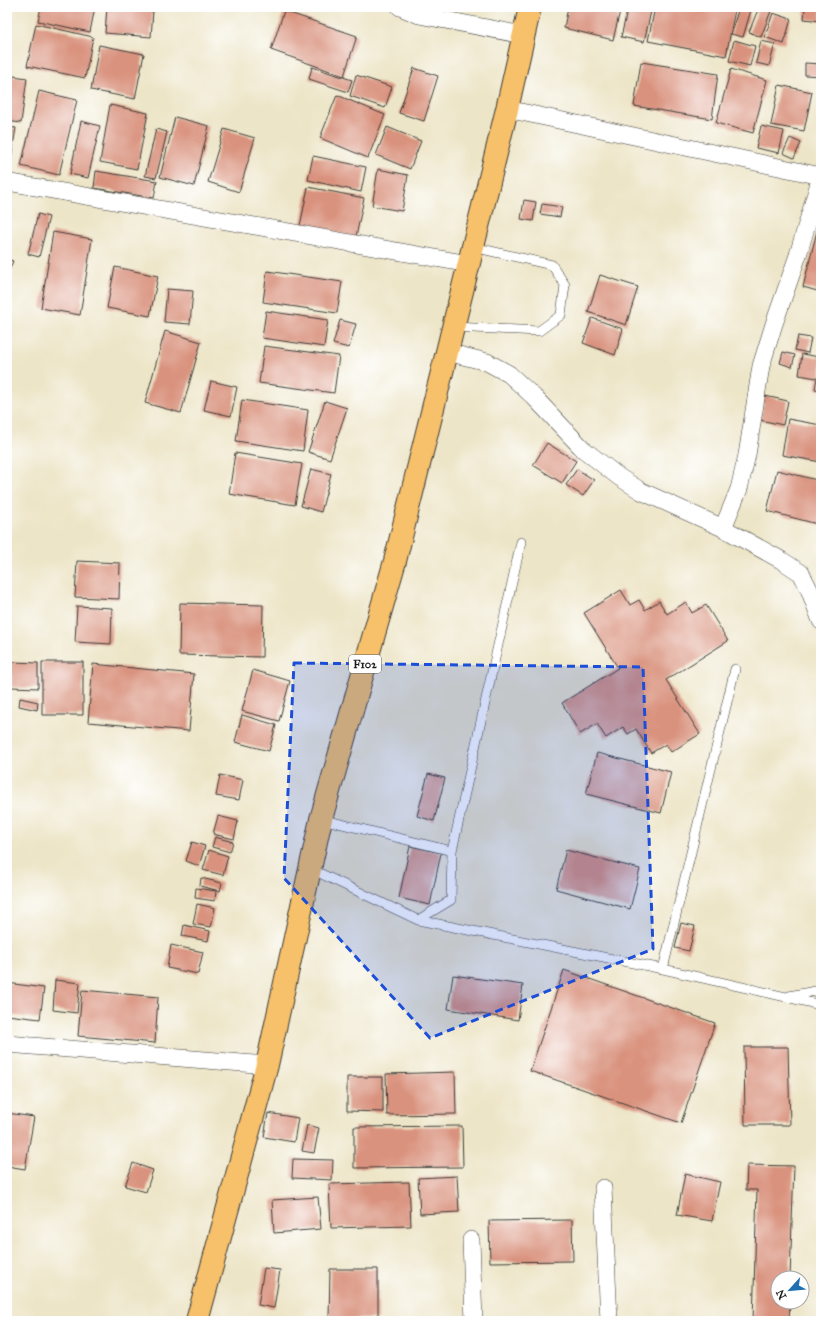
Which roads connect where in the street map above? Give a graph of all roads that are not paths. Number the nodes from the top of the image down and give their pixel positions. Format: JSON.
{"nodes":[{"id":1,"x":400,"y":7,"type":"edge"},
{"id":2,"x":530,"y":7,"type":"edge"},
{"id":3,"x":523,"y":35,"type":"junction"},
{"id":4,"x":507,"y":109,"type":"junction"},
{"id":5,"x":7,"y":182,"type":"edge"},
{"id":6,"x":471,"y":255,"type":"junction"},
{"id":7,"x":453,"y":327,"type":"junction"},
{"id":8,"x":447,"y":352,"type":"junction"},
{"id":9,"x":723,"y":528,"type":"junction"},
{"id":10,"x":521,"y":542,"type":"dead end"},
{"id":11,"x":821,"y":620,"type":"edge"},
{"id":12,"x":735,"y":669,"type":"dead end"},
{"id":13,"x":321,"y":819,"type":"junction"},
{"id":14,"x":452,"y":850,"type":"junction"},
{"id":15,"x":309,"y":869,"type":"junction"},
{"id":16,"x":418,"y":920,"type":"junction"},
{"id":17,"x":663,"y":969,"type":"junction"},
{"id":18,"x":821,"y":990,"type":"edge"},
{"id":19,"x":785,"y":997,"type":"junction"},
{"id":20,"x":821,"y":1006,"type":"edge"},
{"id":21,"x":7,"y":1044,"type":"edge"},
{"id":22,"x":266,"y":1065,"type":"junction"},
{"id":23,"x":603,"y":1188,"type":"dead end"},
{"id":24,"x":471,"y":1240,"type":"dead end"},
{"id":25,"x":197,"y":1321,"type":"edge"},
{"id":26,"x":474,"y":1321,"type":"edge"},
{"id":27,"x":609,"y":1321,"type":"edge"}],
"edges":[{"from":1,"to":3,"type":"street"},
{"from":2,"to":3,"type":"main road","number":"F102"},
{"from":3,"to":4,"type":"main road","number":"F102"},
{"from":4,"to":6,"type":"main road","number":"F102"},
{"from":4,"to":9,"type":"street"},
{"from":5,"to":6,"type":"street"},
{"from":6,"to":7,"type":"main road","number":"F102"},
{"from":6,"to":7,"type":"lane"},
{"from":7,"to":8,"type":"main road","number":"F102"},
{"from":8,"to":9,"type":"street"},
{"from":8,"to":13,"type":"main road","number":"F102"},
{"from":9,"to":11,"type":"street"},
{"from":10,"to":14,"type":"lane"},
{"from":12,"to":17,"type":"lane"},
{"from":13,"to":14,"type":"lane"},
{"from":13,"to":15,"type":"main road","number":"F102"},
{"from":14,"to":16,"type":"lane"},
{"from":15,"to":16,"type":"lane"},
{"from":15,"to":22,"type":"main road","number":"F102"},
{"from":16,"to":17,"type":"lane"},
{"from":17,"to":19,"type":"lane"},
{"from":18,"to":19,"type":"lane"},
{"from":19,"to":20,"type":"lane"},
{"from":21,"to":22,"type":"street"},
{"from":22,"to":25,"type":"main road","number":"F102"},
{"from":23,"to":27,"type":"street"},
{"from":24,"to":26,"type":"street"}]}
